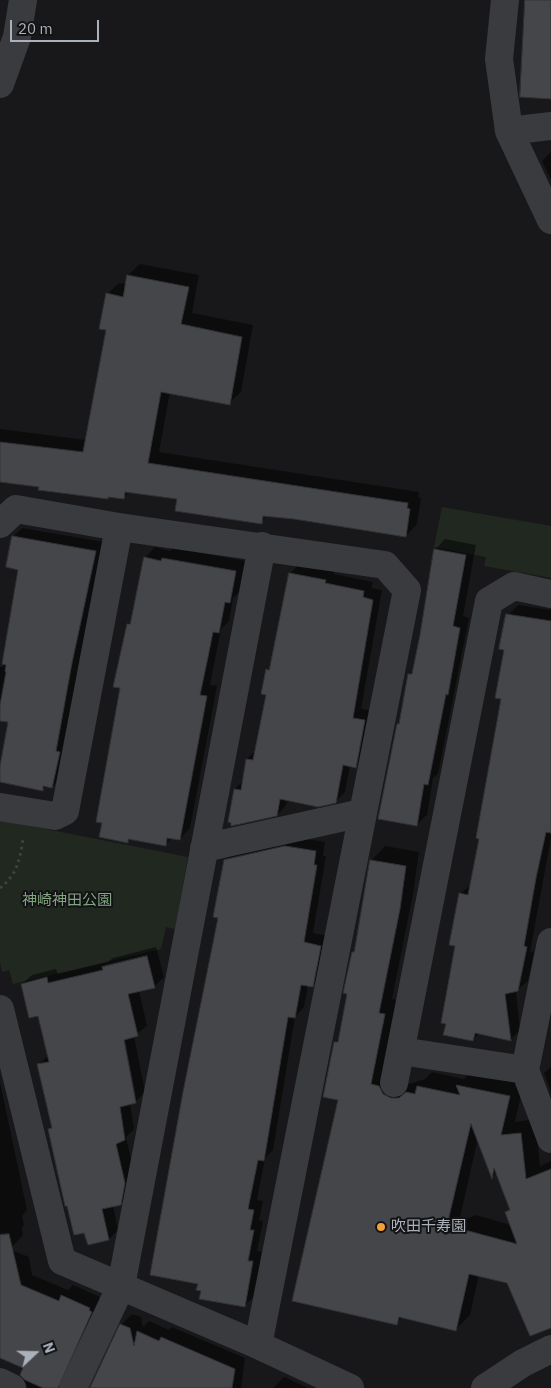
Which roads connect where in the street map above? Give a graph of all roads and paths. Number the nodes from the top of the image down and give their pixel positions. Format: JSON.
{"nodes":[{"id":1,"x":23,"y":0,"type":"edge"},
{"id":2,"x":505,"y":0,"type":"edge"},
{"id":3,"x":0,"y":84,"type":"edge"},
{"id":4,"x":551,"y":126,"type":"edge"},
{"id":5,"x":509,"y":131,"type":"junction"},
{"id":6,"x":551,"y":220,"type":"edge"},
{"id":7,"x":0,"y":524,"type":"edge"},
{"id":8,"x":119,"y":527,"type":"junction"},
{"id":9,"x":262,"y":546,"type":"junction"},
{"id":10,"x":551,"y":594,"type":"edge"},
{"id":11,"x":0,"y":807,"type":"edge"},
{"id":12,"x":28,"y":812,"type":"junction"},
{"id":13,"x":362,"y":813,"type":"junction"},
{"id":14,"x":204,"y":848,"type":"junction"},
{"id":15,"x":0,"y":888,"type":"edge"},
{"id":16,"x":551,"y":942,"type":"edge"},
{"id":17,"x":0,"y":1009,"type":"edge"},
{"id":18,"x":401,"y":1051,"type":"junction"},
{"id":19,"x":525,"y":1070,"type":"junction"},
{"id":20,"x":394,"y":1082,"type":"dead end"},
{"id":21,"x":551,"y":1139,"type":"edge"},
{"id":22,"x":121,"y":1286,"type":"junction"},
{"id":23,"x":258,"y":1345,"type":"junction"},
{"id":24,"x":551,"y":1349,"type":"edge"},
{"id":25,"x":0,"y":1382,"type":"edge"},
{"id":26,"x":12,"y":1388,"type":"edge"},
{"id":27,"x":73,"y":1388,"type":"edge"},
{"id":28,"x":350,"y":1388,"type":"edge"},
{"id":29,"x":485,"y":1388,"type":"edge"}],
"edges":[{"from":1,"to":3,"type":"street"},
{"from":2,"to":5,"type":"street"},
{"from":4,"to":5,"type":"street"},
{"from":5,"to":6,"type":"street"},
{"from":7,"to":8,"type":"street"},
{"from":8,"to":9,"type":"street"},
{"from":8,"to":12,"type":"street"},
{"from":9,"to":13,"type":"street"},
{"from":9,"to":14,"type":"street"},
{"from":10,"to":18,"type":"street"},
{"from":11,"to":12,"type":"street"},
{"from":12,"to":15,"type":"path"},
{"from":13,"to":14,"type":"street"},
{"from":13,"to":23,"type":"street"},
{"from":14,"to":22,"type":"street"},
{"from":16,"to":19,"type":"street"},
{"from":17,"to":22,"type":"street"},
{"from":18,"to":19,"type":"street"},
{"from":18,"to":20,"type":"street"},
{"from":19,"to":21,"type":"street"},
{"from":22,"to":23,"type":"street"},
{"from":22,"to":27,"type":"street"},
{"from":23,"to":28,"type":"street"},
{"from":24,"to":29,"type":"street"},
{"from":25,"to":26,"type":"street"}]}
